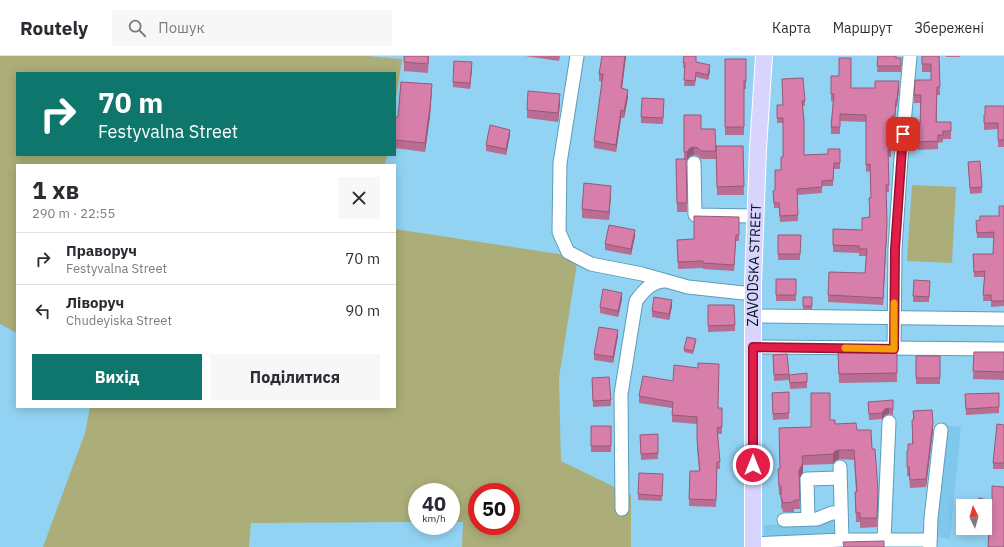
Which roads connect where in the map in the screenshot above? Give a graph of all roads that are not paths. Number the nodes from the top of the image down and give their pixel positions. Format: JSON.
{"nodes":[{"id":1,"x":577,"y":56,"type":"edge"},
{"id":2,"x":764,"y":56,"type":"edge"},
{"id":3,"x":910,"y":56,"type":"edge"},
{"id":4,"x":694,"y":163,"type":"dead end"},
{"id":5,"x":755,"y":216,"type":"junction"},
{"id":6,"x":672,"y":282,"type":"junction"},
{"id":7,"x":753,"y":294,"type":"junction"},
{"id":8,"x":752,"y":316,"type":"junction"},
{"id":9,"x":894,"y":318,"type":"junction"},
{"id":10,"x":1004,"y":319,"type":"edge"},
{"id":11,"x":753,"y":347,"type":"junction"},
{"id":12,"x":894,"y":349,"type":"junction"},
{"id":13,"x":1004,"y":349,"type":"edge"},
{"id":14,"x":889,"y":422,"type":"dead end"},
{"id":15,"x":941,"y":430,"type":"dead end"},
{"id":16,"x":622,"y":509,"type":"dead end"},
{"id":17,"x":841,"y":514,"type":"junction"},
{"id":18,"x":808,"y":519,"type":"junction"},
{"id":19,"x":784,"y":520,"type":"dead end"},
{"id":20,"x":842,"y":540,"type":"junction"},
{"id":21,"x":884,"y":540,"type":"junction"},
{"id":22,"x":930,"y":543,"type":"edge"},
{"id":23,"x":809,"y":544,"type":"edge"},
{"id":24,"x":753,"y":546,"type":"edge"}],
"edges":[{"from":1,"to":6,"type":"street"},
{"from":2,"to":5,"type":"main road","name":"ZAVODSKA STREET"},
{"from":3,"to":9,"type":"street"},
{"from":4,"to":5,"type":"street"},
{"from":5,"to":7,"type":"main road","name":"ZAVODSKA STREET"},
{"from":6,"to":7,"type":"street"},
{"from":6,"to":16,"type":"street"},
{"from":7,"to":8,"type":"main road","name":"ZAVODSKA STREET"},
{"from":8,"to":9,"type":"street"},
{"from":8,"to":11,"type":"main road","name":"ZAVODSKA STREET"},
{"from":9,"to":10,"type":"street"},
{"from":9,"to":12,"type":"street"},
{"from":11,"to":12,"type":"street"},
{"from":11,"to":24,"type":"main road","name":"ZAVODSKA STREET"},
{"from":12,"to":13,"type":"street"},
{"from":14,"to":21,"type":"street"},
{"from":15,"to":22,"type":"street"},
{"from":17,"to":18,"type":"street"},
{"from":17,"to":18,"type":"street"},
{"from":17,"to":20,"type":"street"},
{"from":18,"to":19,"type":"street"},
{"from":20,"to":21,"type":"street"},
{"from":20,"to":23,"type":"street"},
{"from":21,"to":22,"type":"street"},
{"from":23,"to":24,"type":"street"}]}
